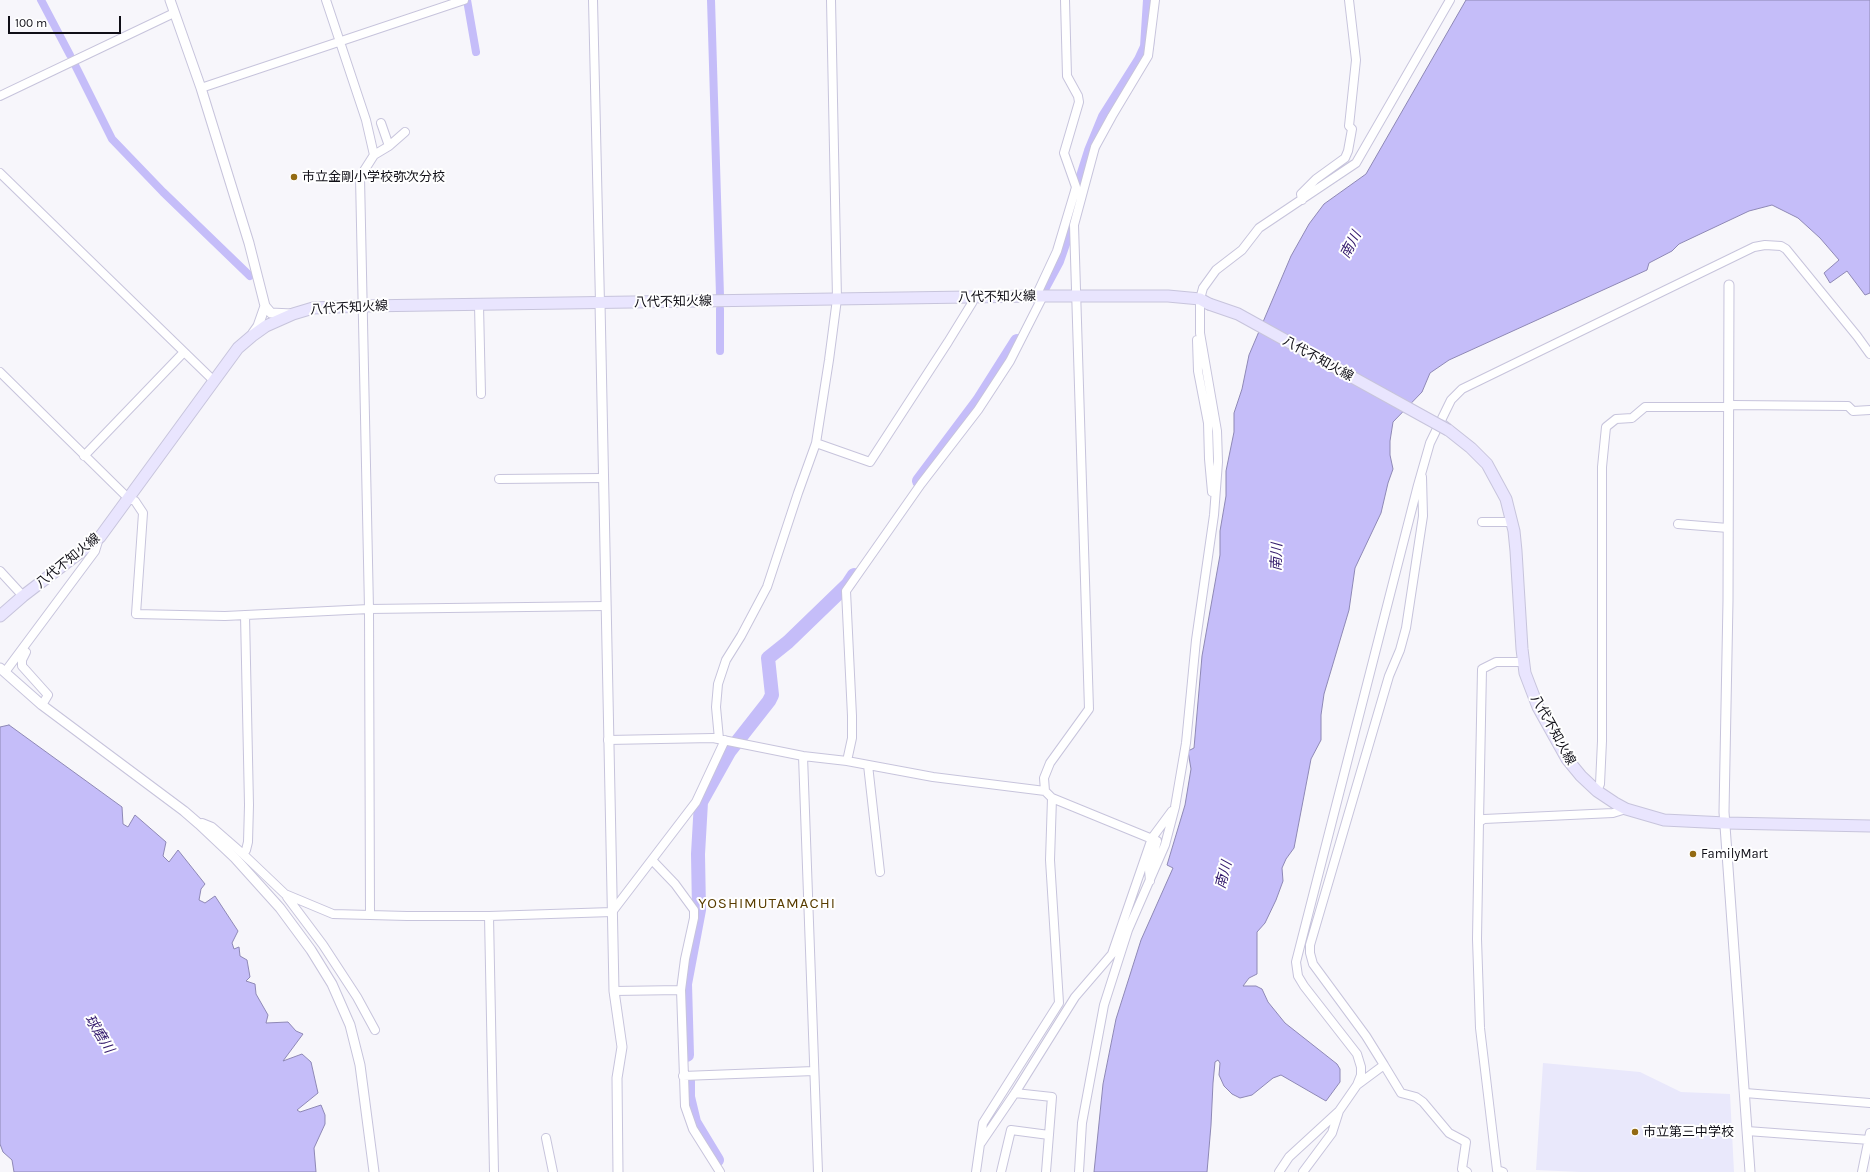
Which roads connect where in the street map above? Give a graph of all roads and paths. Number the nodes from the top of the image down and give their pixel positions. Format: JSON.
{"nodes":[{"id":1,"x":170,"y":0,"type":"edge"},
{"id":2,"x":326,"y":0,"type":"edge"},
{"id":3,"x":464,"y":0,"type":"edge"},
{"id":4,"x":593,"y":0,"type":"edge"},
{"id":5,"x":831,"y":0,"type":"edge"},
{"id":6,"x":1065,"y":0,"type":"edge"},
{"id":7,"x":1155,"y":0,"type":"edge"},
{"id":8,"x":1350,"y":0,"type":"edge"},
{"id":9,"x":1449,"y":1,"type":"edge"},
{"id":10,"x":174,"y":13,"type":"junction"},
{"id":11,"x":340,"y":42,"type":"junction"},
{"id":12,"x":202,"y":88,"type":"junction"},
{"id":13,"x":0,"y":96,"type":"edge"},
{"id":14,"x":381,"y":123,"type":"dead end"},
{"id":15,"x":405,"y":132,"type":"dead end"},
{"id":16,"x":389,"y":146,"type":"junction"},
{"id":17,"x":374,"y":155,"type":"junction"},
{"id":18,"x":0,"y":174,"type":"edge"},
{"id":19,"x":1302,"y":200,"type":"junction"},
{"id":20,"x":1729,"y":285,"type":"dead end"},
{"id":21,"x":1039,"y":296,"type":"junction"},
{"id":22,"x":1076,"y":296,"type":"junction"},
{"id":23,"x":973,"y":297,"type":"junction"},
{"id":24,"x":837,"y":299,"type":"junction"},
{"id":25,"x":1205,"y":302,"type":"junction"},
{"id":26,"x":600,"y":303,"type":"junction"},
{"id":27,"x":479,"y":305,"type":"junction"},
{"id":28,"x":265,"y":306,"type":"junction"},
{"id":29,"x":363,"y":306,"type":"junction"},
{"id":30,"x":293,"y":314,"type":"junction"},
{"id":31,"x":252,"y":336,"type":"junction"},
{"id":32,"x":184,"y":352,"type":"junction"},
{"id":33,"x":1870,"y":354,"type":"edge"},
{"id":34,"x":0,"y":372,"type":"edge"},
{"id":35,"x":214,"y":381,"type":"junction"},
{"id":36,"x":481,"y":394,"type":"dead end"},
{"id":37,"x":1729,"y":408,"type":"junction"},
{"id":38,"x":1870,"y":410,"type":"edge"},
{"id":39,"x":1444,"y":426,"type":"junction"},
{"id":40,"x":816,"y":443,"type":"junction"},
{"id":41,"x":84,"y":456,"type":"junction"},
{"id":42,"x":1422,"y":472,"type":"junction"},
{"id":43,"x":603,"y":478,"type":"junction"},
{"id":44,"x":499,"y":479,"type":"dead end"},
{"id":45,"x":129,"y":499,"type":"junction"},
{"id":46,"x":1482,"y":522,"type":"dead end"},
{"id":47,"x":1512,"y":522,"type":"junction"},
{"id":48,"x":1678,"y":524,"type":"dead end"},
{"id":49,"x":1728,"y":528,"type":"junction"},
{"id":50,"x":100,"y":537,"type":"junction"},
{"id":51,"x":0,"y":571,"type":"edge"},
{"id":52,"x":23,"y":596,"type":"junction"},
{"id":53,"x":606,"y":606,"type":"junction"},
{"id":54,"x":369,"y":609,"type":"junction"},
{"id":55,"x":245,"y":615,"type":"junction"},
{"id":56,"x":0,"y":616,"type":"edge"},
{"id":57,"x":46,"y":616,"type":"junction"},
{"id":58,"x":1523,"y":662,"type":"junction"},
{"id":59,"x":2,"y":670,"type":"edge"},
{"id":60,"x":42,"y":705,"type":"junction"},
{"id":61,"x":608,"y":740,"type":"junction"},
{"id":62,"x":725,"y":740,"type":"junction"},
{"id":63,"x":803,"y":756,"type":"junction"},
{"id":64,"x":846,"y":761,"type":"junction"},
{"id":65,"x":868,"y":765,"type":"junction"},
{"id":66,"x":1045,"y":791,"type":"junction"},
{"id":67,"x":1597,"y":791,"type":"junction"},
{"id":68,"x":1052,"y":798,"type":"junction"},
{"id":69,"x":1175,"y":807,"type":"junction"},
{"id":70,"x":1626,"y":809,"type":"junction"},
{"id":71,"x":1479,"y":822,"type":"junction"},
{"id":72,"x":1726,"y":823,"type":"junction"},
{"id":73,"x":198,"y":824,"type":"junction"},
{"id":74,"x":1870,"y":826,"type":"edge"},
{"id":75,"x":1152,"y":838,"type":"junction"},
{"id":76,"x":243,"y":854,"type":"junction"},
{"id":77,"x":652,"y":860,"type":"junction"},
{"id":78,"x":880,"y":872,"type":"dead end"},
{"id":79,"x":1150,"y":881,"type":"junction"},
{"id":80,"x":285,"y":894,"type":"junction"},
{"id":81,"x":612,"y":912,"type":"junction"},
{"id":82,"x":370,"y":915,"type":"junction"},
{"id":83,"x":489,"y":916,"type":"junction"},
{"id":84,"x":681,"y":990,"type":"junction"},
{"id":85,"x":614,"y":991,"type":"junction"},
{"id":86,"x":375,"y":1030,"type":"dead end"},
{"id":87,"x":1384,"y":1065,"type":"junction"},
{"id":88,"x":814,"y":1071,"type":"junction"},
{"id":89,"x":683,"y":1076,"type":"junction"},
{"id":90,"x":1357,"y":1085,"type":"junction"},
{"id":91,"x":1745,"y":1093,"type":"junction"},
{"id":92,"x":1015,"y":1094,"type":"junction"},
{"id":93,"x":1870,"y":1104,"type":"edge"},
{"id":94,"x":1339,"y":1111,"type":"junction"},
{"id":95,"x":1747,"y":1131,"type":"junction"},
{"id":96,"x":1049,"y":1135,"type":"junction"},
{"id":97,"x":546,"y":1138,"type":"dead end"},
{"id":98,"x":1870,"y":1138,"type":"edge"},
{"id":99,"x":979,"y":1145,"type":"junction"},
{"id":100,"x":374,"y":1172,"type":"edge"},
{"id":101,"x":494,"y":1172,"type":"edge"},
{"id":102,"x":553,"y":1172,"type":"edge"},
{"id":103,"x":618,"y":1172,"type":"edge"},
{"id":104,"x":720,"y":1172,"type":"edge"},
{"id":105,"x":818,"y":1172,"type":"edge"},
{"id":106,"x":976,"y":1172,"type":"edge"},
{"id":107,"x":1001,"y":1172,"type":"edge"},
{"id":108,"x":1046,"y":1172,"type":"edge"},
{"id":109,"x":1079,"y":1172,"type":"edge"},
{"id":110,"x":1280,"y":1172,"type":"edge"},
{"id":111,"x":1303,"y":1172,"type":"edge"},
{"id":112,"x":1467,"y":1172,"type":"edge"},
{"id":113,"x":1499,"y":1172,"type":"edge"},
{"id":114,"x":1750,"y":1172,"type":"edge"},
{"id":115,"x":1862,"y":1172,"type":"edge"}],
"edges":[{"from":1,"to":10,"type":"street"},
{"from":2,"to":11,"type":"street"},
{"from":3,"to":11,"type":"street"},
{"from":4,"to":26,"type":"street"},
{"from":5,"to":24,"type":"street"},
{"from":6,"to":21,"type":"street"},
{"from":7,"to":22,"type":"street"},
{"from":8,"to":19,"type":"street"},
{"from":9,"to":19,"type":"street"},
{"from":10,"to":12,"type":"street"},
{"from":10,"to":13,"type":"street"},
{"from":11,"to":12,"type":"street"},
{"from":11,"to":17,"type":"street"},
{"from":12,"to":28,"type":"street"},
{"from":14,"to":16,"type":"street"},
{"from":15,"to":16,"type":"street"},
{"from":16,"to":17,"type":"street"},
{"from":17,"to":29,"type":"street"},
{"from":18,"to":32,"type":"street"},
{"from":19,"to":25,"type":"street"},
{"from":20,"to":37,"type":"street"},
{"from":21,"to":22,"type":"main road","name":"八代不知火線"},
{"from":21,"to":23,"type":"main road","name":"八代不知火線"},
{"from":21,"to":64,"type":"street"},
{"from":22,"to":25,"type":"main road","name":"八代不知火線"},
{"from":22,"to":66,"type":"street"},
{"from":23,"to":24,"type":"main road","name":"八代不知火線"},
{"from":23,"to":40,"type":"street"},
{"from":24,"to":26,"type":"main road","name":"八代不知火線"},
{"from":24,"to":40,"type":"street"},
{"from":25,"to":39,"type":"main road","name":"八代不知火線","bridge":true},
{"from":25,"to":69,"type":"street"},
{"from":26,"to":27,"type":"main road","name":"八代不知火線"},
{"from":26,"to":43,"type":"street"},
{"from":27,"to":29,"type":"main road","name":"八代不知火線"},
{"from":27,"to":36,"type":"street"},
{"from":28,"to":30,"type":"street"},
{"from":28,"to":31,"type":"street"},
{"from":29,"to":30,"type":"main road","name":"八代不知火線"},
{"from":29,"to":54,"type":"street"},
{"from":30,"to":31,"type":"main road","name":"八代不知火線"},
{"from":31,"to":35,"type":"main road","name":"八代不知火線"},
{"from":32,"to":35,"type":"street"},
{"from":32,"to":41,"type":"street"},
{"from":33,"to":39,"type":"street"},
{"from":34,"to":41,"type":"street"},
{"from":35,"to":45,"type":"main road","name":"八代不知火線"},
{"from":37,"to":38,"type":"street"},
{"from":37,"to":49,"type":"street"},
{"from":37,"to":67,"type":"street"},
{"from":39,"to":42,"type":"street"},
{"from":39,"to":47,"type":"main road","name":"八代不知火線"},
{"from":40,"to":62,"type":"street"},
{"from":41,"to":45,"type":"street"},
{"from":42,"to":87,"type":"street"},
{"from":42,"to":90,"type":"street"},
{"from":43,"to":44,"type":"street"},
{"from":43,"to":53,"type":"street"},
{"from":45,"to":50,"type":"main road","name":"八代不知火線"},
{"from":45,"to":55,"type":"street"},
{"from":46,"to":47,"type":"street"},
{"from":47,"to":58,"type":"main road","name":"八代不知火線"},
{"from":48,"to":49,"type":"street"},
{"from":49,"to":72,"type":"street"},
{"from":50,"to":52,"type":"main road","name":"八代不知火線"},
{"from":50,"to":57,"type":"street"},
{"from":51,"to":52,"type":"street"},
{"from":52,"to":56,"type":"main road","name":"八代不知火線"},
{"from":53,"to":54,"type":"street"},
{"from":53,"to":61,"type":"street"},
{"from":54,"to":55,"type":"street"},
{"from":54,"to":82,"type":"street"},
{"from":55,"to":76,"type":"street"},
{"from":57,"to":59,"type":"street"},
{"from":57,"to":60,"type":"street"},
{"from":58,"to":67,"type":"main road","name":"八代不知火線"},
{"from":58,"to":71,"type":"street"},
{"from":59,"to":60,"type":"street"},
{"from":60,"to":73,"type":"street"},
{"from":61,"to":62,"type":"street"},
{"from":61,"to":81,"type":"street"},
{"from":62,"to":63,"type":"street"},
{"from":62,"to":77,"type":"street"},
{"from":63,"to":64,"type":"street"},
{"from":63,"to":88,"type":"street"},
{"from":64,"to":65,"type":"street"},
{"from":65,"to":66,"type":"street"},
{"from":65,"to":78,"type":"street"},
{"from":66,"to":68,"type":"street"},
{"from":67,"to":70,"type":"main road","name":"八代不知火線"},
{"from":68,"to":75,"type":"street"},
{"from":68,"to":99,"type":"street"},
{"from":69,"to":75,"type":"street"},
{"from":69,"to":79,"type":"street"},
{"from":70,"to":71,"type":"street"},
{"from":70,"to":72,"type":"main road","name":"八代不知火線"},
{"from":71,"to":113,"type":"street"},
{"from":72,"to":74,"type":"main road","name":"八代不知火線"},
{"from":72,"to":91,"type":"street"},
{"from":73,"to":76,"type":"street"},
{"from":73,"to":100,"type":"street"},
{"from":75,"to":79,"type":"street"},
{"from":75,"to":92,"type":"street"},
{"from":76,"to":80,"type":"street"},
{"from":77,"to":81,"type":"street"},
{"from":77,"to":84,"type":"street"},
{"from":79,"to":109,"type":"street"},
{"from":80,"to":82,"type":"street"},
{"from":80,"to":86,"type":"street"},
{"from":81,"to":83,"type":"street"},
{"from":81,"to":85,"type":"street"},
{"from":82,"to":83,"type":"street"},
{"from":83,"to":101,"type":"street"},
{"from":84,"to":85,"type":"street"},
{"from":84,"to":89,"type":"street"},
{"from":85,"to":103,"type":"street"},
{"from":87,"to":90,"type":"street"},
{"from":87,"to":112,"type":"street"},
{"from":88,"to":89,"type":"street"},
{"from":88,"to":105,"type":"street"},
{"from":89,"to":104,"type":"street"},
{"from":90,"to":94,"type":"street"},
{"from":91,"to":93,"type":"street"},
{"from":91,"to":95,"type":"street"},
{"from":92,"to":96,"type":"street"},
{"from":92,"to":99,"type":"street"},
{"from":94,"to":110,"type":"street"},
{"from":94,"to":111,"type":"street"},
{"from":95,"to":98,"type":"street"},
{"from":95,"to":114,"type":"street"},
{"from":96,"to":107,"type":"street"},
{"from":96,"to":108,"type":"street"},
{"from":97,"to":102,"type":"street"},
{"from":98,"to":115,"type":"street"},
{"from":99,"to":106,"type":"street"}]}
